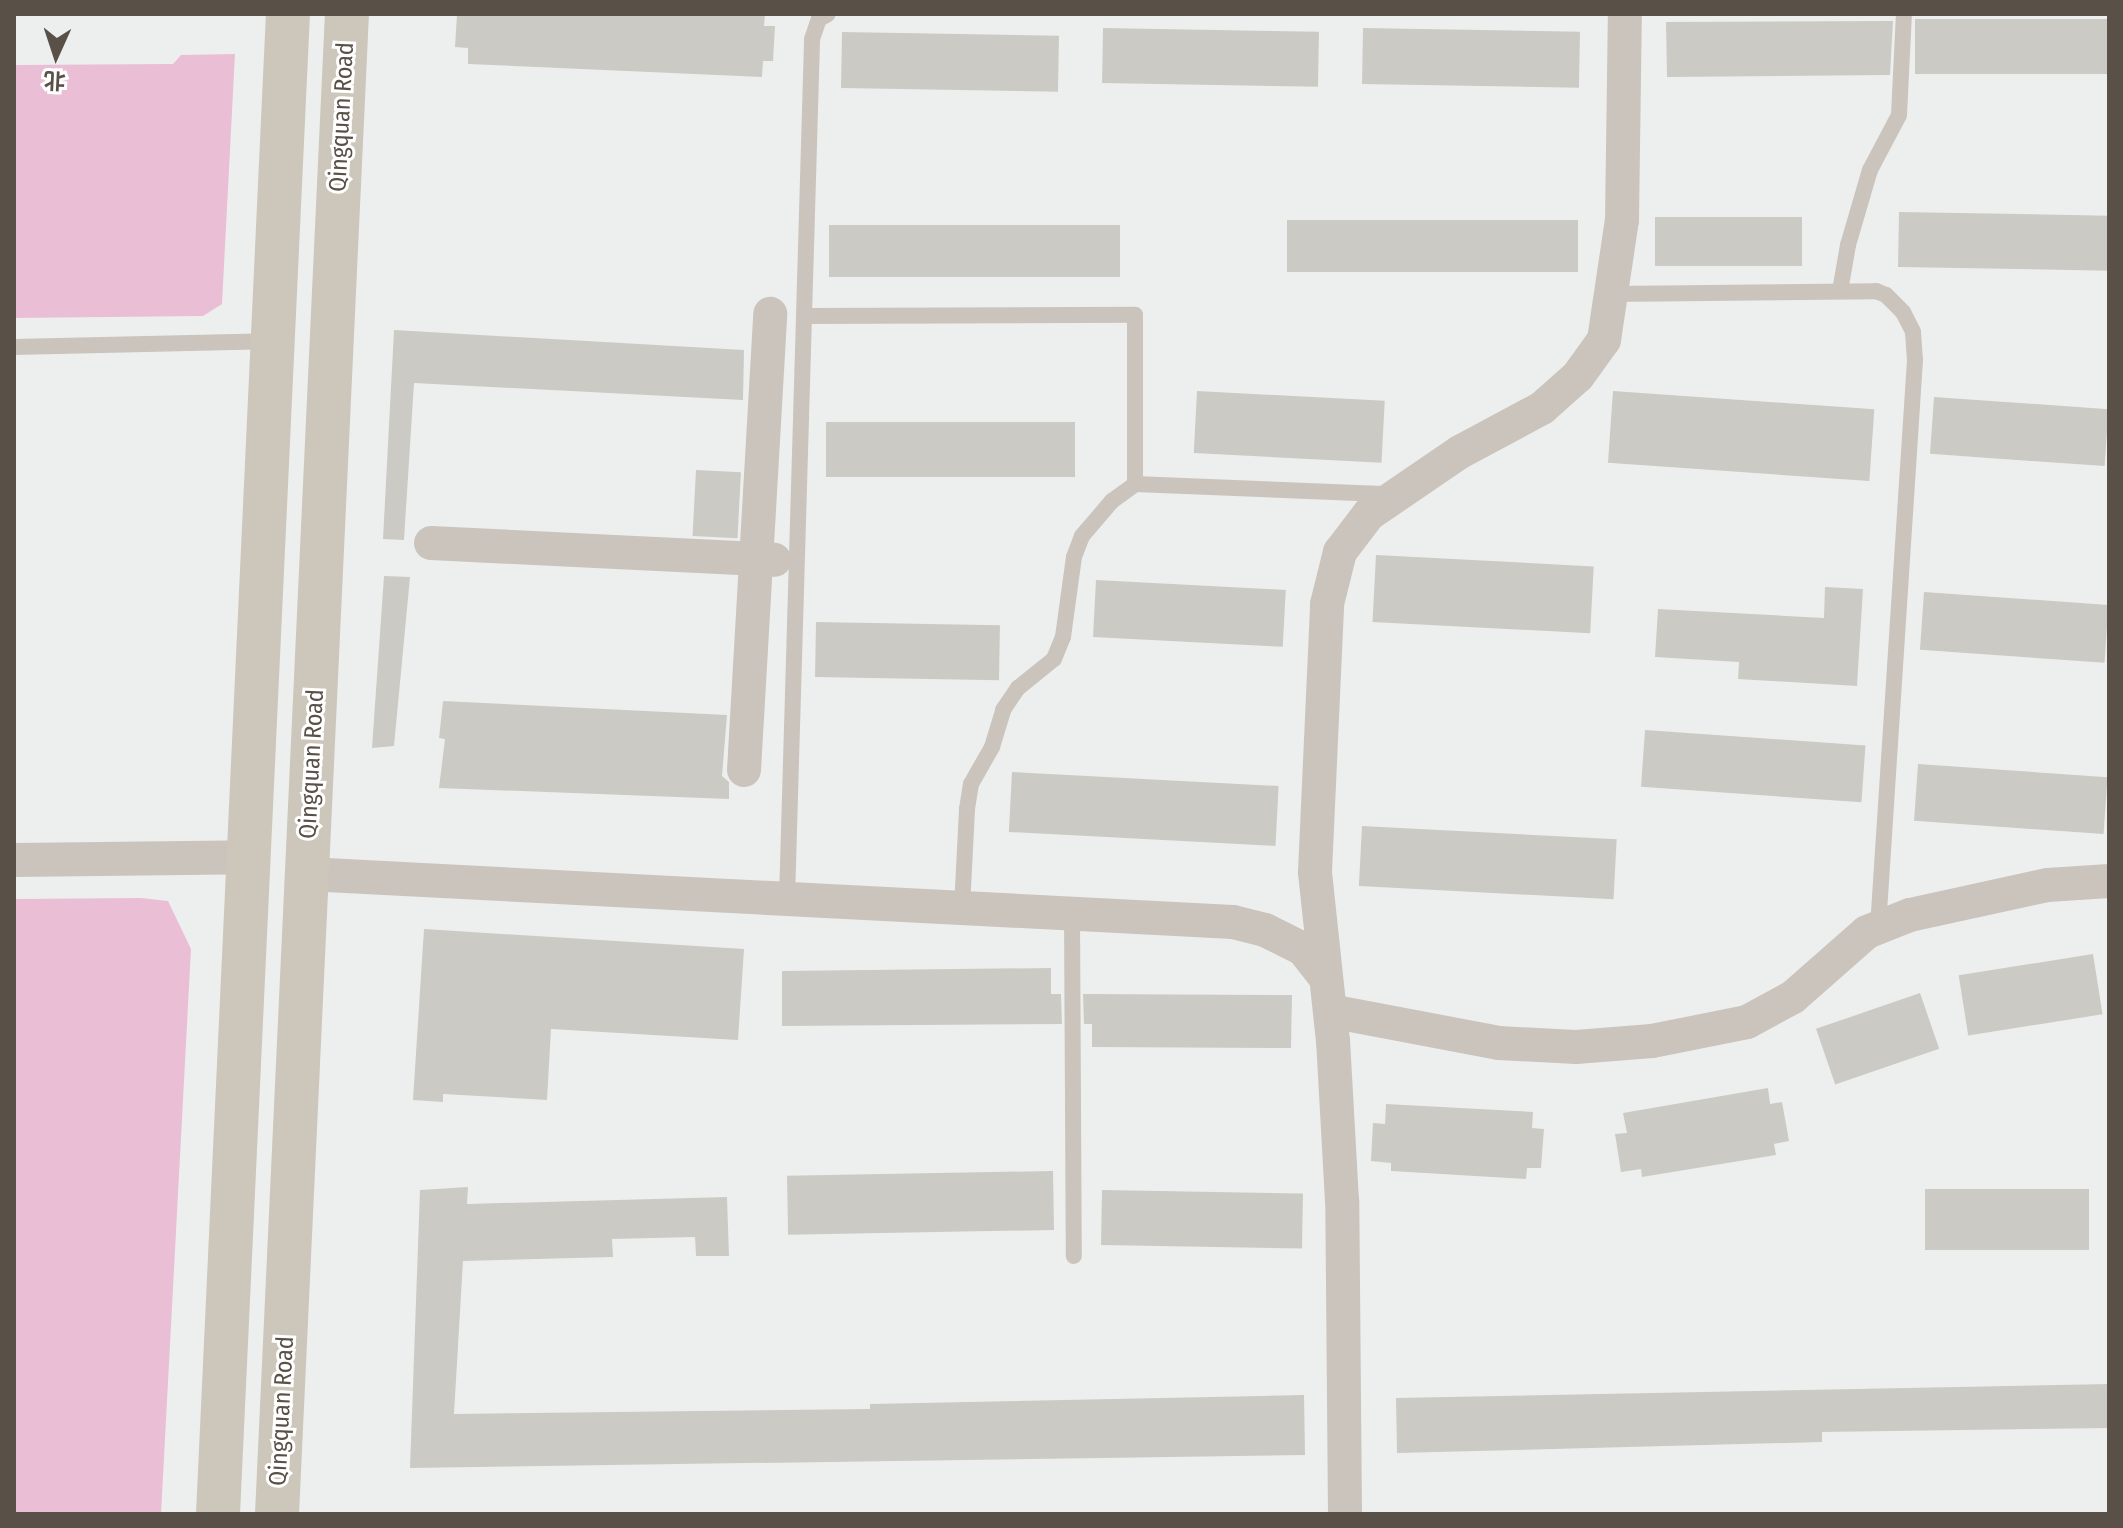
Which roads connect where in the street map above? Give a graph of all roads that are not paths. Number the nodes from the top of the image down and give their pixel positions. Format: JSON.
{"nodes":[{"id":1,"x":288,"y":14,"type":"edge"},
{"id":2,"x":347,"y":14,"type":"edge"},
{"id":3,"x":828,"y":14,"type":"edge"},
{"id":4,"x":1625,"y":14,"type":"edge"},
{"id":5,"x":1904,"y":14,"type":"edge"},
{"id":6,"x":1840,"y":291,"type":"junction"},
{"id":7,"x":1611,"y":294,"type":"junction"},
{"id":8,"x":770,"y":314,"type":"dead end"},
{"id":9,"x":804,"y":316,"type":"junction"},
{"id":10,"x":272,"y":341,"type":"junction"},
{"id":11,"x":14,"y":347,"type":"edge"},
{"id":12,"x":1135,"y":484,"type":"junction"},
{"id":13,"x":1398,"y":495,"type":"junction"},
{"id":14,"x":431,"y":543,"type":"dead end"},
{"id":15,"x":766,"y":560,"type":"junction"},
{"id":16,"x":744,"y":770,"type":"dead end"},
{"id":17,"x":249,"y":857,"type":"junction"},
{"id":18,"x":14,"y":860,"type":"edge"},
{"id":19,"x":307,"y":874,"type":"junction"},
{"id":20,"x":2109,"y":881,"type":"edge"},
{"id":21,"x":787,"y":899,"type":"junction"},
{"id":22,"x":962,"y":908,"type":"junction"},
{"id":23,"x":1072,"y":914,"type":"junction"},
{"id":24,"x":1878,"y":928,"type":"junction"},
{"id":25,"x":1326,"y":978,"type":"junction"},
{"id":26,"x":1330,"y":1011,"type":"junction"},
{"id":27,"x":1074,"y":1256,"type":"dead end"},
{"id":28,"x":218,"y":1514,"type":"edge"},
{"id":29,"x":277,"y":1514,"type":"edge"},
{"id":30,"x":1345,"y":1514,"type":"edge"}],
"edges":[{"from":1,"to":10,"type":"street"},
{"from":2,"to":19,"type":"street","name":"Qingquan Road"},
{"from":3,"to":9,"type":"lane"},
{"from":4,"to":7,"type":"street"},
{"from":5,"to":6,"type":"lane"},
{"from":6,"to":7,"type":"lane"},
{"from":6,"to":24,"type":"lane"},
{"from":7,"to":13,"type":"street"},
{"from":8,"to":15,"type":"street"},
{"from":9,"to":12,"type":"lane"},
{"from":9,"to":21,"type":"lane"},
{"from":10,"to":11,"type":"lane"},
{"from":10,"to":17,"type":"street"},
{"from":12,"to":13,"type":"lane"},
{"from":12,"to":22,"type":"lane"},
{"from":13,"to":25,"type":"street"},
{"from":14,"to":15,"type":"street"},
{"from":15,"to":16,"type":"street"},
{"from":17,"to":18,"type":"street"},
{"from":17,"to":28,"type":"street"},
{"from":19,"to":21,"type":"street"},
{"from":19,"to":29,"type":"street","name":"Qingquan Road"},
{"from":20,"to":24,"type":"street"},
{"from":21,"to":22,"type":"street"},
{"from":22,"to":23,"type":"street"},
{"from":23,"to":25,"type":"street"},
{"from":23,"to":27,"type":"lane"},
{"from":24,"to":26,"type":"street"},
{"from":25,"to":26,"type":"street"},
{"from":26,"to":30,"type":"street"}]}
